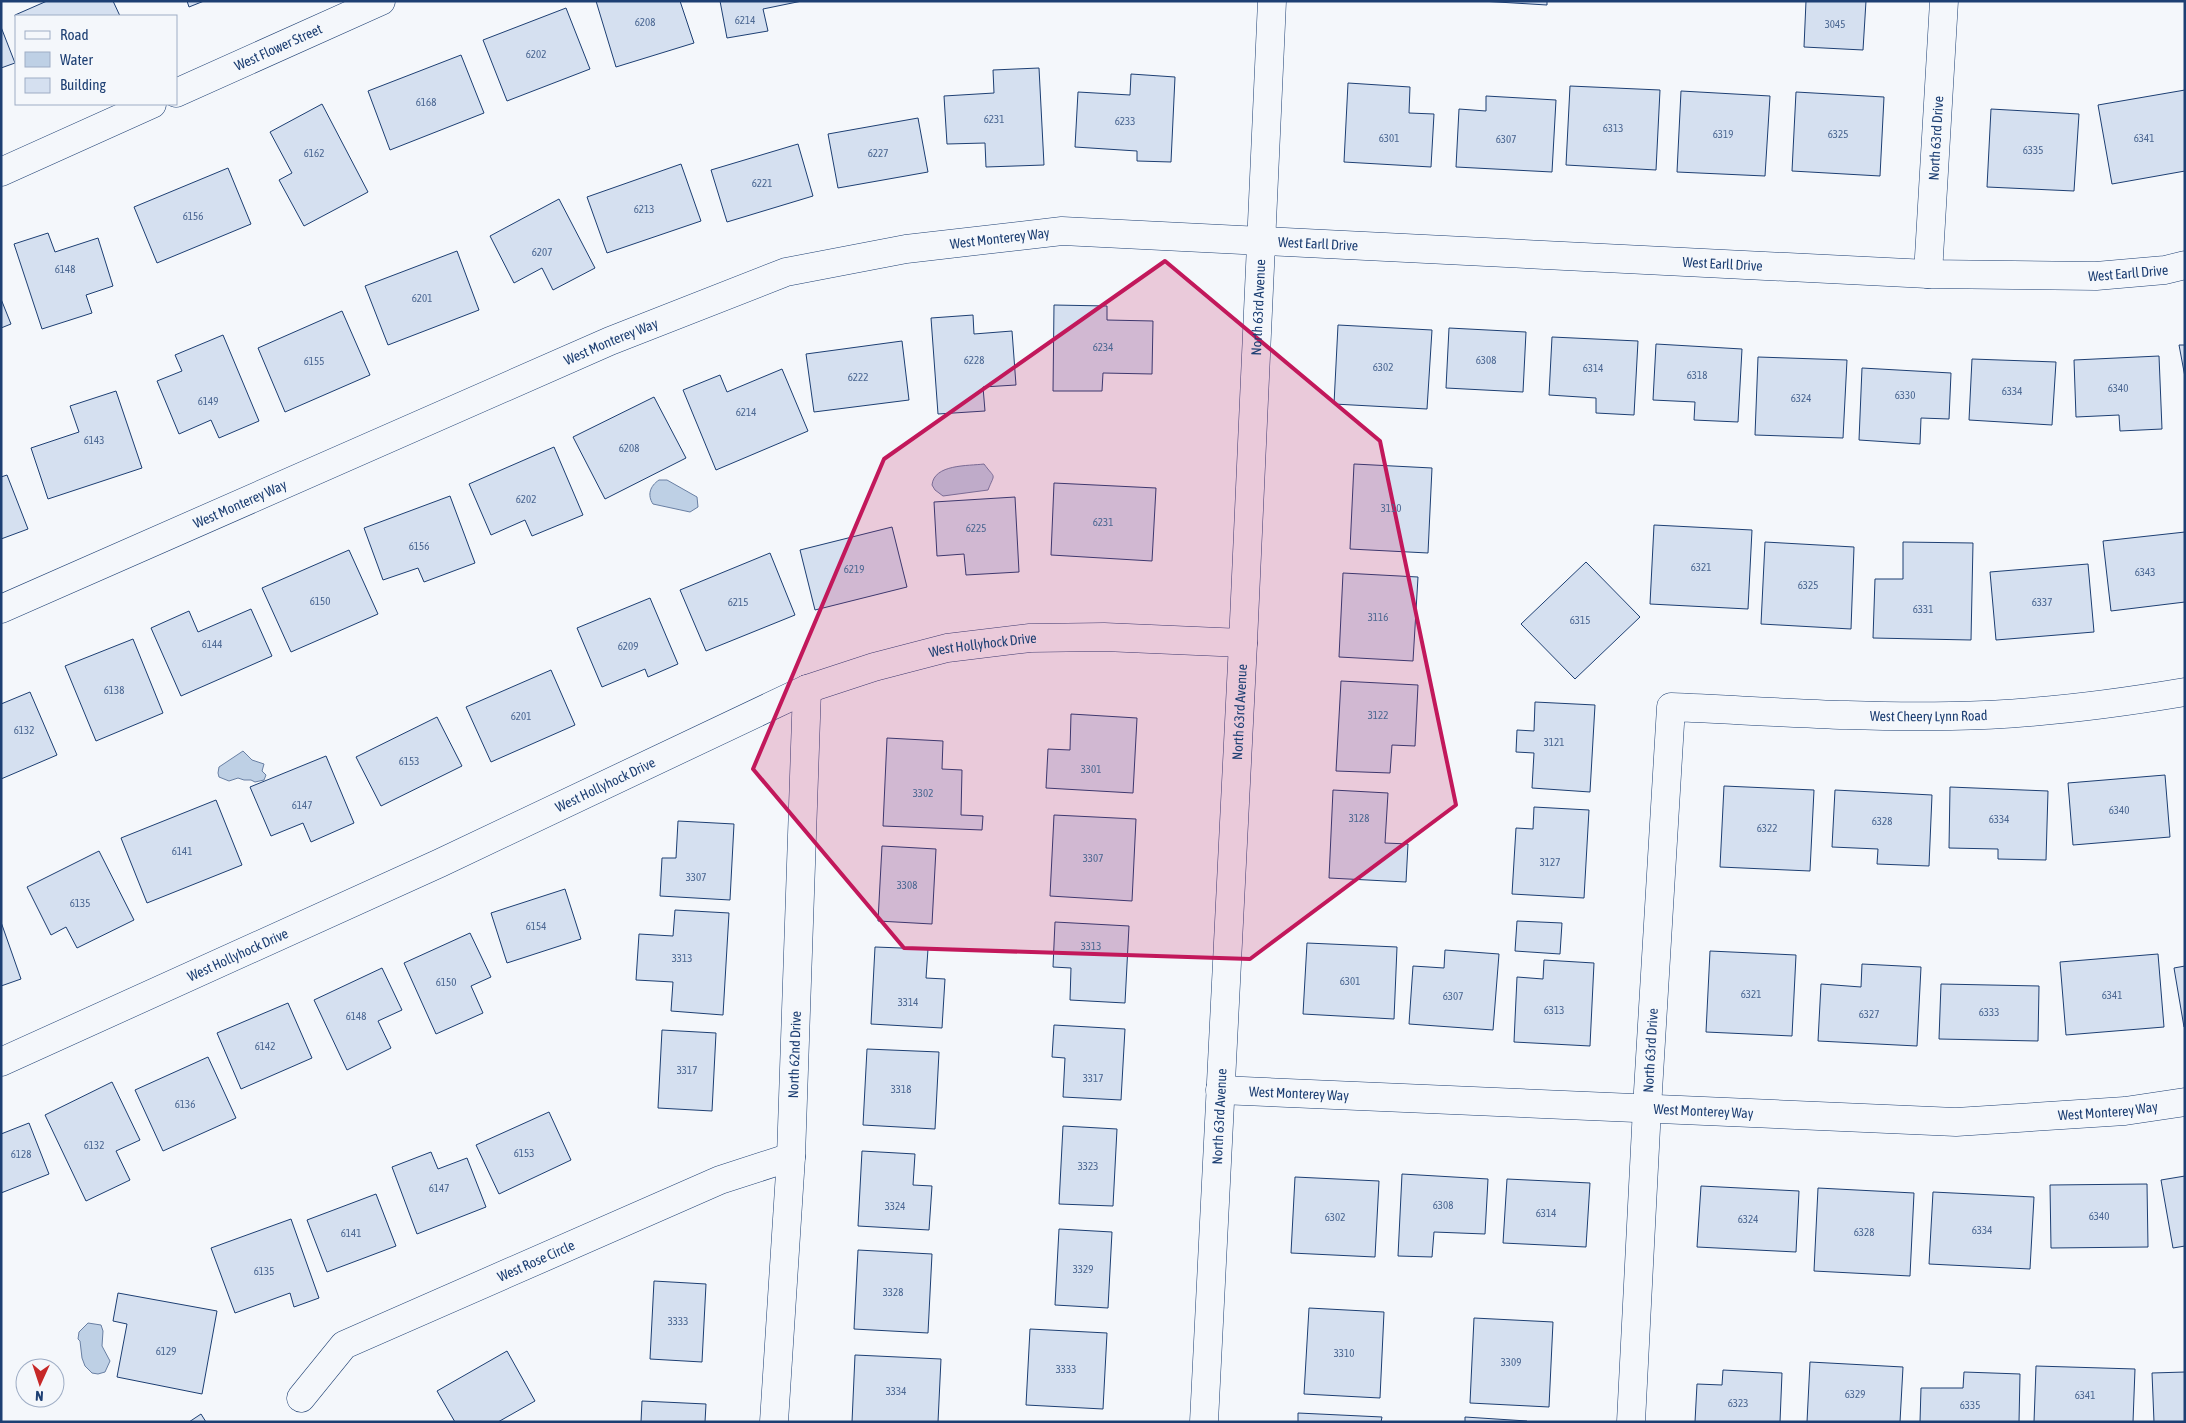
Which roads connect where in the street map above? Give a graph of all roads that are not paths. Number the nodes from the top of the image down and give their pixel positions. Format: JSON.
{"nodes":[{"id":1,"x":381,"y":1,"type":"edge"},
{"id":2,"x":1272,"y":1,"type":"edge"},
{"id":3,"x":1944,"y":1,"type":"edge"},
{"id":4,"x":178,"y":92,"type":"edge"},
{"id":5,"x":150,"y":105,"type":"edge"},
{"id":6,"x":1,"y":172,"type":"edge"},
{"id":7,"x":1261,"y":242,"type":"junction"},
{"id":8,"x":2185,"y":265,"type":"edge"},
{"id":9,"x":1928,"y":274,"type":"junction"},
{"id":10,"x":1,"y":609,"type":"edge"},
{"id":11,"x":1243,"y":643,"type":"junction"},
{"id":12,"x":807,"y":689,"type":"junction"},
{"id":13,"x":2185,"y":692,"type":"edge"},
{"id":14,"x":1671,"y":708,"type":"joint"},
{"id":15,"x":1,"y":1062,"type":"edge"},
{"id":16,"x":1220,"y":1090,"type":"junction"},
{"id":17,"x":2185,"y":1102,"type":"edge"},
{"id":18,"x":1647,"y":1108,"type":"junction"},
{"id":19,"x":791,"y":1157,"type":"junction"},
{"id":20,"x":301,"y":1398,"type":"dead end"},
{"id":21,"x":774,"y":1422,"type":"edge"},
{"id":22,"x":1204,"y":1422,"type":"edge"},
{"id":23,"x":1632,"y":1422,"type":"edge"}],
"edges":[{"from":1,"to":4,"type":"street","name":"West Flower Street"},
{"from":2,"to":7,"type":"street","name":"North 63rd Avenue"},
{"from":3,"to":9,"type":"street","name":"North 63rd Drive"},
{"from":5,"to":6,"type":"street"},
{"from":7,"to":9,"type":"street","name":"West Earll Drive"},
{"from":7,"to":10,"type":"street","name":"West Monterey Way"},
{"from":7,"to":11,"type":"street","name":"North 63rd Avenue"},
{"from":8,"to":9,"type":"street","name":"West Earll Drive"},
{"from":11,"to":12,"type":"street","name":"West Hollyhock Drive"},
{"from":11,"to":16,"type":"street","name":"North 63rd Avenue"},
{"from":12,"to":15,"type":"street","name":"West Hollyhock Drive"},
{"from":12,"to":19,"type":"street","name":"North 62nd Drive"},
{"from":13,"to":14,"type":"street","name":"West Cheery Lynn Road"},
{"from":14,"to":18,"type":"street","name":"North 63rd Drive"},
{"from":16,"to":18,"type":"street","name":"West Monterey Way"},
{"from":16,"to":22,"type":"street","name":"North 63rd Avenue"},
{"from":17,"to":18,"type":"street","name":"West Monterey Way"},
{"from":18,"to":23,"type":"street","name":"North 63rd Drive"},
{"from":19,"to":20,"type":"street","name":"West Rose Circle"},
{"from":19,"to":21,"type":"street","name":"North 62nd Drive"}]}
